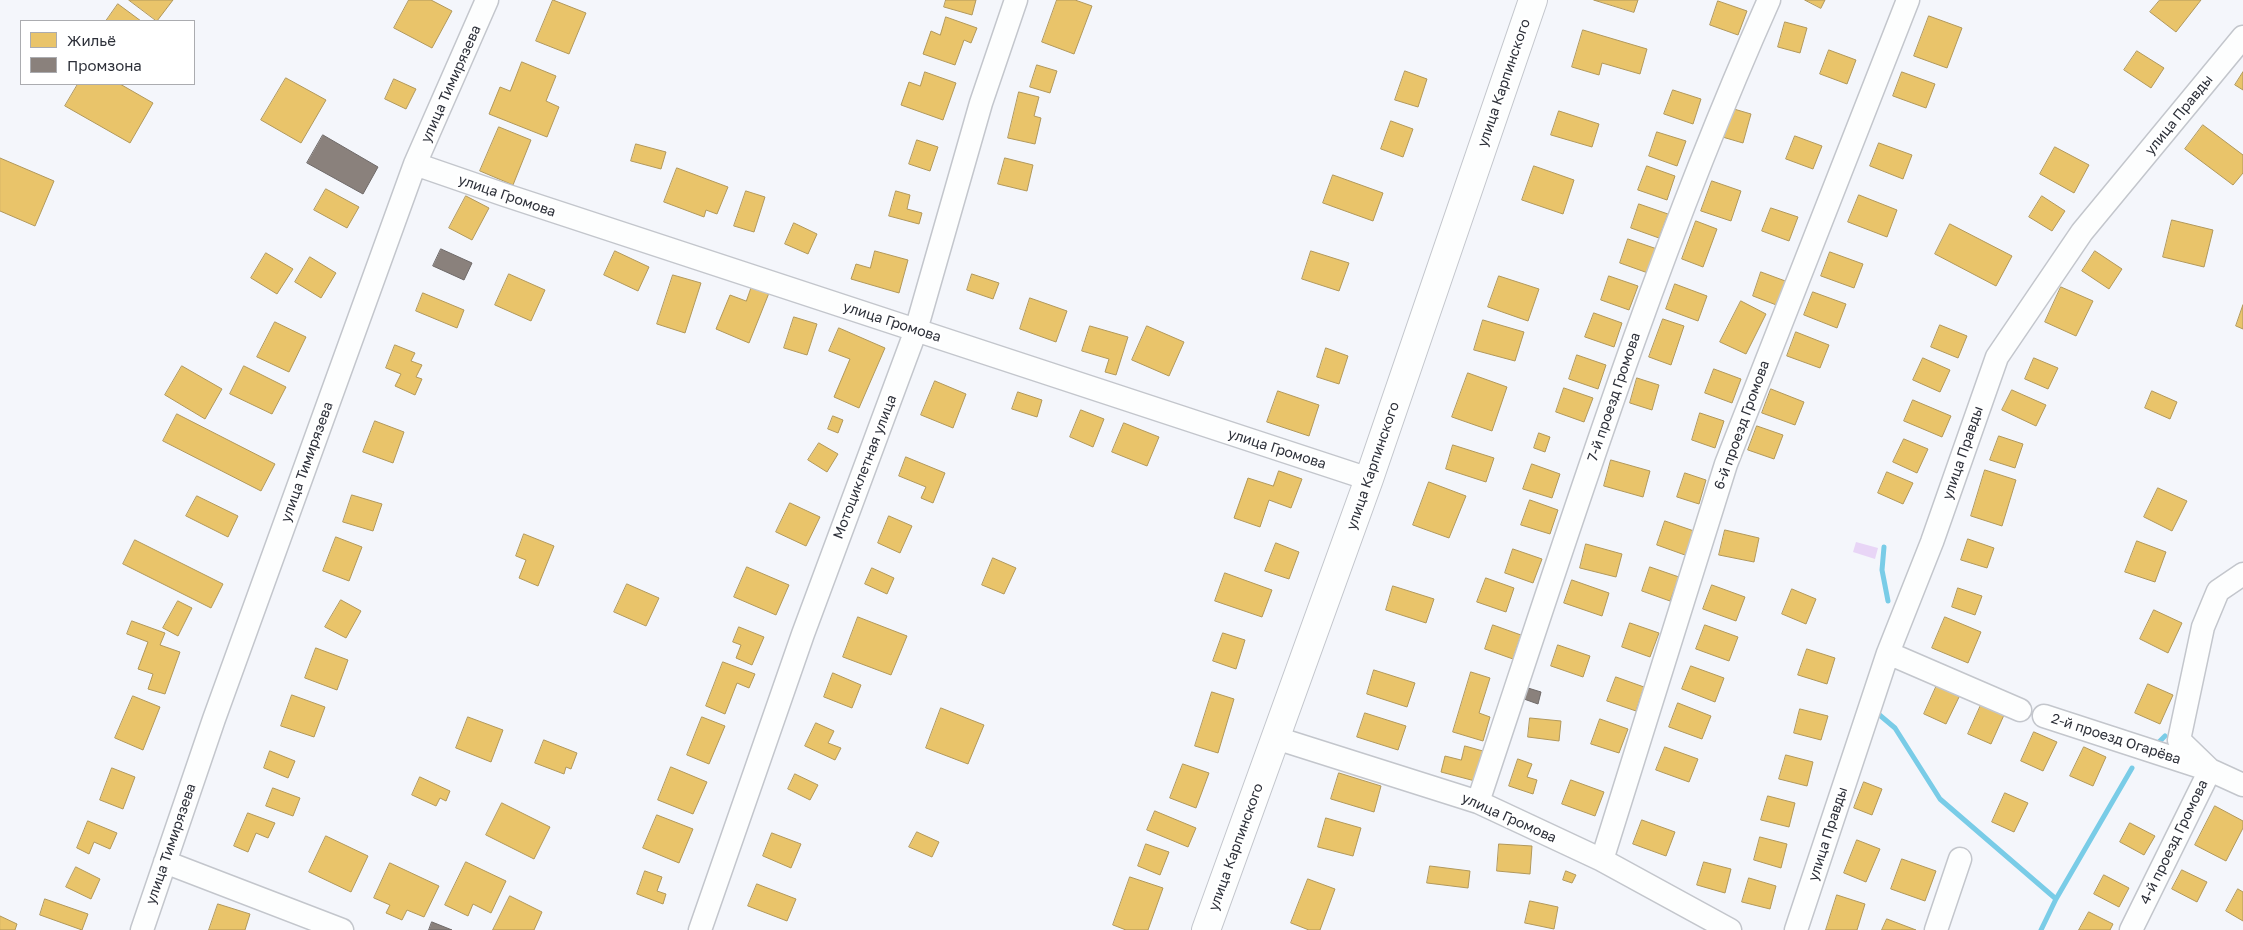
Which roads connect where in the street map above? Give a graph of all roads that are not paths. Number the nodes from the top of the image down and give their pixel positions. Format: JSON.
{"nodes":[{"id":1,"x":487,"y":0,"type":"edge"},
{"id":2,"x":1016,"y":0,"type":"edge"},
{"id":3,"x":1533,"y":0,"type":"edge"},
{"id":4,"x":1769,"y":0,"type":"edge"},
{"id":5,"x":1908,"y":0,"type":"edge"},
{"id":6,"x":2243,"y":37,"type":"edge"},
{"id":7,"x":415,"y":164,"type":"junction"},
{"id":8,"x":916,"y":330,"type":"junction"},
{"id":9,"x":1369,"y":479,"type":"junction"},
{"id":10,"x":2243,"y":574,"type":"edge"},
{"id":11,"x":1888,"y":653,"type":"junction"},
{"id":12,"x":2020,"y":710,"type":"dead end"},
{"id":13,"x":2044,"y":716,"type":"dead end"},
{"id":14,"x":1276,"y":738,"type":"junction"},
{"id":15,"x":2210,"y":770,"type":"junction"},
{"id":16,"x":2243,"y":785,"type":"edge"},
{"id":17,"x":1478,"y":802,"type":"junction"},
{"id":18,"x":1960,"y":859,"type":"dead end"},
{"id":19,"x":1602,"y":860,"type":"junction"},
{"id":20,"x":166,"y":862,"type":"junction"},
{"id":21,"x":142,"y":930,"type":"edge"},
{"id":22,"x":342,"y":930,"type":"edge"},
{"id":23,"x":700,"y":930,"type":"edge"},
{"id":24,"x":1206,"y":930,"type":"edge"},
{"id":25,"x":1730,"y":930,"type":"edge"},
{"id":26,"x":1796,"y":930,"type":"edge"},
{"id":27,"x":1936,"y":930,"type":"edge"},
{"id":28,"x":2131,"y":930,"type":"edge"}],
"edges":[{"from":1,"to":7,"type":"street","name":"улица Тимирязева"},
{"from":2,"to":8,"type":"street","name":"Мотоциклетная улица"},
{"from":3,"to":9,"type":"main road","name":"улица Карпинского"},
{"from":4,"to":17,"type":"street","name":"7-й проезд Громова"},
{"from":5,"to":19,"type":"street","name":"6-й проезд Громова"},
{"from":6,"to":11,"type":"street","name":"улица Правды"},
{"from":7,"to":8,"type":"street","name":"улица Громова"},
{"from":7,"to":20,"type":"street","name":"улица Тимирязева"},
{"from":8,"to":9,"type":"street","name":"улица Громова"},
{"from":8,"to":23,"type":"street","name":"Мотоциклетная улица"},
{"from":9,"to":14,"type":"main road","name":"улица Карпинского"},
{"from":10,"to":15,"type":"street","name":"4-й проезд Громова"},
{"from":11,"to":12,"type":"street"},
{"from":11,"to":26,"type":"street","name":"улица Правды"},
{"from":13,"to":15,"type":"street","name":"2-й проезд Огарёва"},
{"from":14,"to":17,"type":"street","name":"улица Громова"},
{"from":14,"to":24,"type":"main road","name":"улица Карпинского"},
{"from":15,"to":16,"type":"street","name":"2-й проезд Огарёва"},
{"from":15,"to":28,"type":"street","name":"4-й проезд Громова"},
{"from":17,"to":19,"type":"street","name":"улица Громова"},
{"from":18,"to":27,"type":"street"},
{"from":19,"to":25,"type":"street","name":"улица Громова"},
{"from":20,"to":21,"type":"street","name":"улица Тимирязева"},
{"from":20,"to":22,"type":"street"}]}
